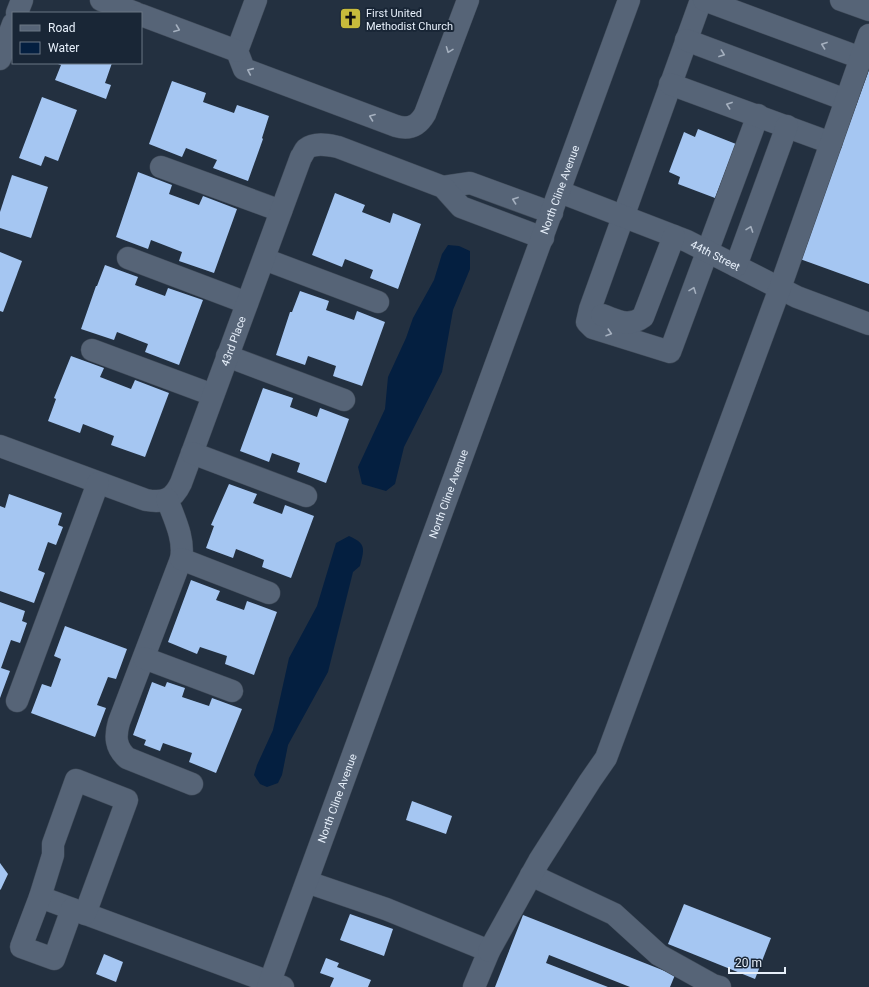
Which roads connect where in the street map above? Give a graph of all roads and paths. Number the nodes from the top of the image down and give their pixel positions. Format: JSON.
{"nodes":[{"id":1,"x":22,"y":0,"type":"edge"},
{"id":2,"x":101,"y":0,"type":"edge"},
{"id":3,"x":256,"y":0,"type":"edge"},
{"id":4,"x":468,"y":0,"type":"edge"},
{"id":5,"x":629,"y":0,"type":"edge"},
{"id":6,"x":701,"y":0,"type":"edge"},
{"id":7,"x":704,"y":0,"type":"edge"},
{"id":8,"x":841,"y":0,"type":"edge"},
{"id":9,"x":869,"y":10,"type":"edge"},
{"id":10,"x":17,"y":12,"type":"edge"},
{"id":11,"x":133,"y":12,"type":"edge"},
{"id":12,"x":142,"y":15,"type":"edge"},
{"id":13,"x":12,"y":27,"type":"edge"},
{"id":14,"x":869,"y":36,"type":"edge"},
{"id":15,"x":686,"y":40,"type":"junction"},
{"id":16,"x":237,"y":52,"type":"junction"},
{"id":17,"x":861,"y":58,"type":"junction"},
{"id":18,"x":0,"y":59,"type":"edge"},
{"id":19,"x":670,"y":84,"type":"junction"},
{"id":20,"x":846,"y":100,"type":"junction"},
{"id":21,"x":758,"y":116,"type":"junction"},
{"id":22,"x":787,"y":126,"type":"junction"},
{"id":23,"x":831,"y":143,"type":"junction"},
{"id":24,"x":161,"y":167,"type":"dead end"},
{"id":25,"x":443,"y":187,"type":"junction"},
{"id":26,"x":560,"y":192,"type":"junction"},
{"id":27,"x":281,"y":211,"type":"junction"},
{"id":28,"x":552,"y":213,"type":"junction"},
{"id":29,"x":622,"y":216,"type":"junction"},
{"id":30,"x":674,"y":236,"type":"junction"},
{"id":31,"x":543,"y":238,"type":"junction"},
{"id":32,"x":708,"y":252,"type":"junction"},
{"id":33,"x":128,"y":258,"type":"dead end"},
{"id":34,"x":264,"y":258,"type":"junction"},
{"id":35,"x":736,"y":266,"type":"junction"},
{"id":36,"x":780,"y":288,"type":"junction"},
{"id":37,"x":378,"y":302,"type":"dead end"},
{"id":38,"x":247,"y":303,"type":"junction"},
{"id":39,"x":590,"y":309,"type":"junction"},
{"id":40,"x":869,"y":324,"type":"edge"},
{"id":41,"x":92,"y":350,"type":"dead end"},
{"id":42,"x":227,"y":356,"type":"junction"},
{"id":43,"x":213,"y":395,"type":"junction"},
{"id":44,"x":344,"y":400,"type":"dead end"},
{"id":45,"x":1,"y":448,"type":"edge"},
{"id":46,"x":192,"y":453,"type":"junction"},
{"id":47,"x":98,"y":483,"type":"junction"},
{"id":48,"x":306,"y":496,"type":"dead end"},
{"id":49,"x":167,"y":499,"type":"junction"},
{"id":50,"x":181,"y":559,"type":"junction"},
{"id":51,"x":270,"y":592,"type":"dead end"},
{"id":52,"x":144,"y":658,"type":"junction"},
{"id":53,"x":232,"y":691,"type":"dead end"},
{"id":54,"x":17,"y":701,"type":"dead end"},
{"id":55,"x":192,"y":784,"type":"dead end"},
{"id":56,"x":531,"y":876,"type":"junction"},
{"id":57,"x":307,"y":882,"type":"junction"},
{"id":58,"x":40,"y":897,"type":"junction"},
{"id":59,"x":79,"y":912,"type":"junction"},
{"id":60,"x":489,"y":951,"type":"junction"},
{"id":61,"x":273,"y":985,"type":"edge"},
{"id":62,"x":474,"y":987,"type":"edge"},
{"id":63,"x":720,"y":987,"type":"edge"}],
"edges":[{"from":1,"to":10,"type":"street"},
{"from":2,"to":11,"type":"street"},
{"from":3,"to":16,"type":"street"},
{"from":4,"to":16,"type":"street","one_way":true},
{"from":5,"to":26,"type":"street","name":"North Cline Avenue"},
{"from":6,"to":15,"type":"street"},
{"from":17,"to":7,"type":"street","one_way":true},
{"from":8,"to":9,"type":"street"},
{"from":12,"to":16,"type":"street","one_way":true},
{"from":13,"to":18,"type":"street"},
{"from":14,"to":17,"type":"street"},
{"from":15,"to":19,"type":"street"},
{"from":15,"to":20,"type":"street","one_way":true},
{"from":17,"to":20,"type":"street"},
{"from":21,"to":19,"type":"street","one_way":true},
{"from":19,"to":29,"type":"street"},
{"from":20,"to":23,"type":"street"},
{"from":21,"to":22,"type":"street"},
{"from":21,"to":32,"type":"street"},
{"from":22,"to":23,"type":"street"},
{"from":35,"to":22,"type":"street","one_way":true},
{"from":23,"to":36,"type":"street"},
{"from":24,"to":27,"type":"street"},
{"from":25,"to":27,"type":"street","name":"43rd Place"},
{"from":28,"to":25,"type":"street","name":"43rd Place","one_way":true},
{"from":25,"to":31,"type":"street","name":"43rd Place"},
{"from":26,"to":28,"type":"street","name":"North Cline Avenue"},
{"from":26,"to":29,"type":"street","name":"44th Street"},
{"from":27,"to":34,"type":"street","name":"43rd Place"},
{"from":28,"to":31,"type":"street","name":"North Cline Avenue"},
{"from":29,"to":30,"type":"street","name":"44th Street"},
{"from":29,"to":39,"type":"street"},
{"from":30,"to":32,"type":"street","name":"44th Street"},
{"from":30,"to":39,"type":"street"},
{"from":31,"to":57,"type":"street","name":"North Cline Avenue"},
{"from":32,"to":35,"type":"street","name":"44th Street"},
{"from":39,"to":32,"type":"street","one_way":true},
{"from":33,"to":38,"type":"street"},
{"from":34,"to":37,"type":"street"},
{"from":34,"to":38,"type":"street","name":"43rd Place"},
{"from":35,"to":36,"type":"street","name":"44th Street"},
{"from":36,"to":40,"type":"street","name":"44th Street"},
{"from":36,"to":56,"type":"street"},
{"from":38,"to":42,"type":"street","name":"43rd Place"},
{"from":41,"to":43,"type":"street"},
{"from":42,"to":43,"type":"street","name":"43rd Place"},
{"from":42,"to":44,"type":"street"},
{"from":43,"to":46,"type":"street","name":"43rd Place"},
{"from":45,"to":47,"type":"street"},
{"from":46,"to":48,"type":"street"},
{"from":46,"to":49,"type":"street","name":"43rd Place"},
{"from":47,"to":49,"type":"street"},
{"from":47,"to":54,"type":"street"},
{"from":49,"to":50,"type":"street"},
{"from":50,"to":51,"type":"street"},
{"from":50,"to":52,"type":"street"},
{"from":52,"to":53,"type":"street"},
{"from":52,"to":55,"type":"street"},
{"from":56,"to":60,"type":"street"},
{"from":56,"to":63,"type":"street"},
{"from":57,"to":60,"type":"street"},
{"from":57,"to":61,"type":"street","name":"North Cline Avenue"},
{"from":58,"to":59,"type":"street"},
{"from":58,"to":59,"type":"street"},
{"from":58,"to":59,"type":"street"},
{"from":59,"to":61,"type":"street"},
{"from":60,"to":62,"type":"street"}]}
